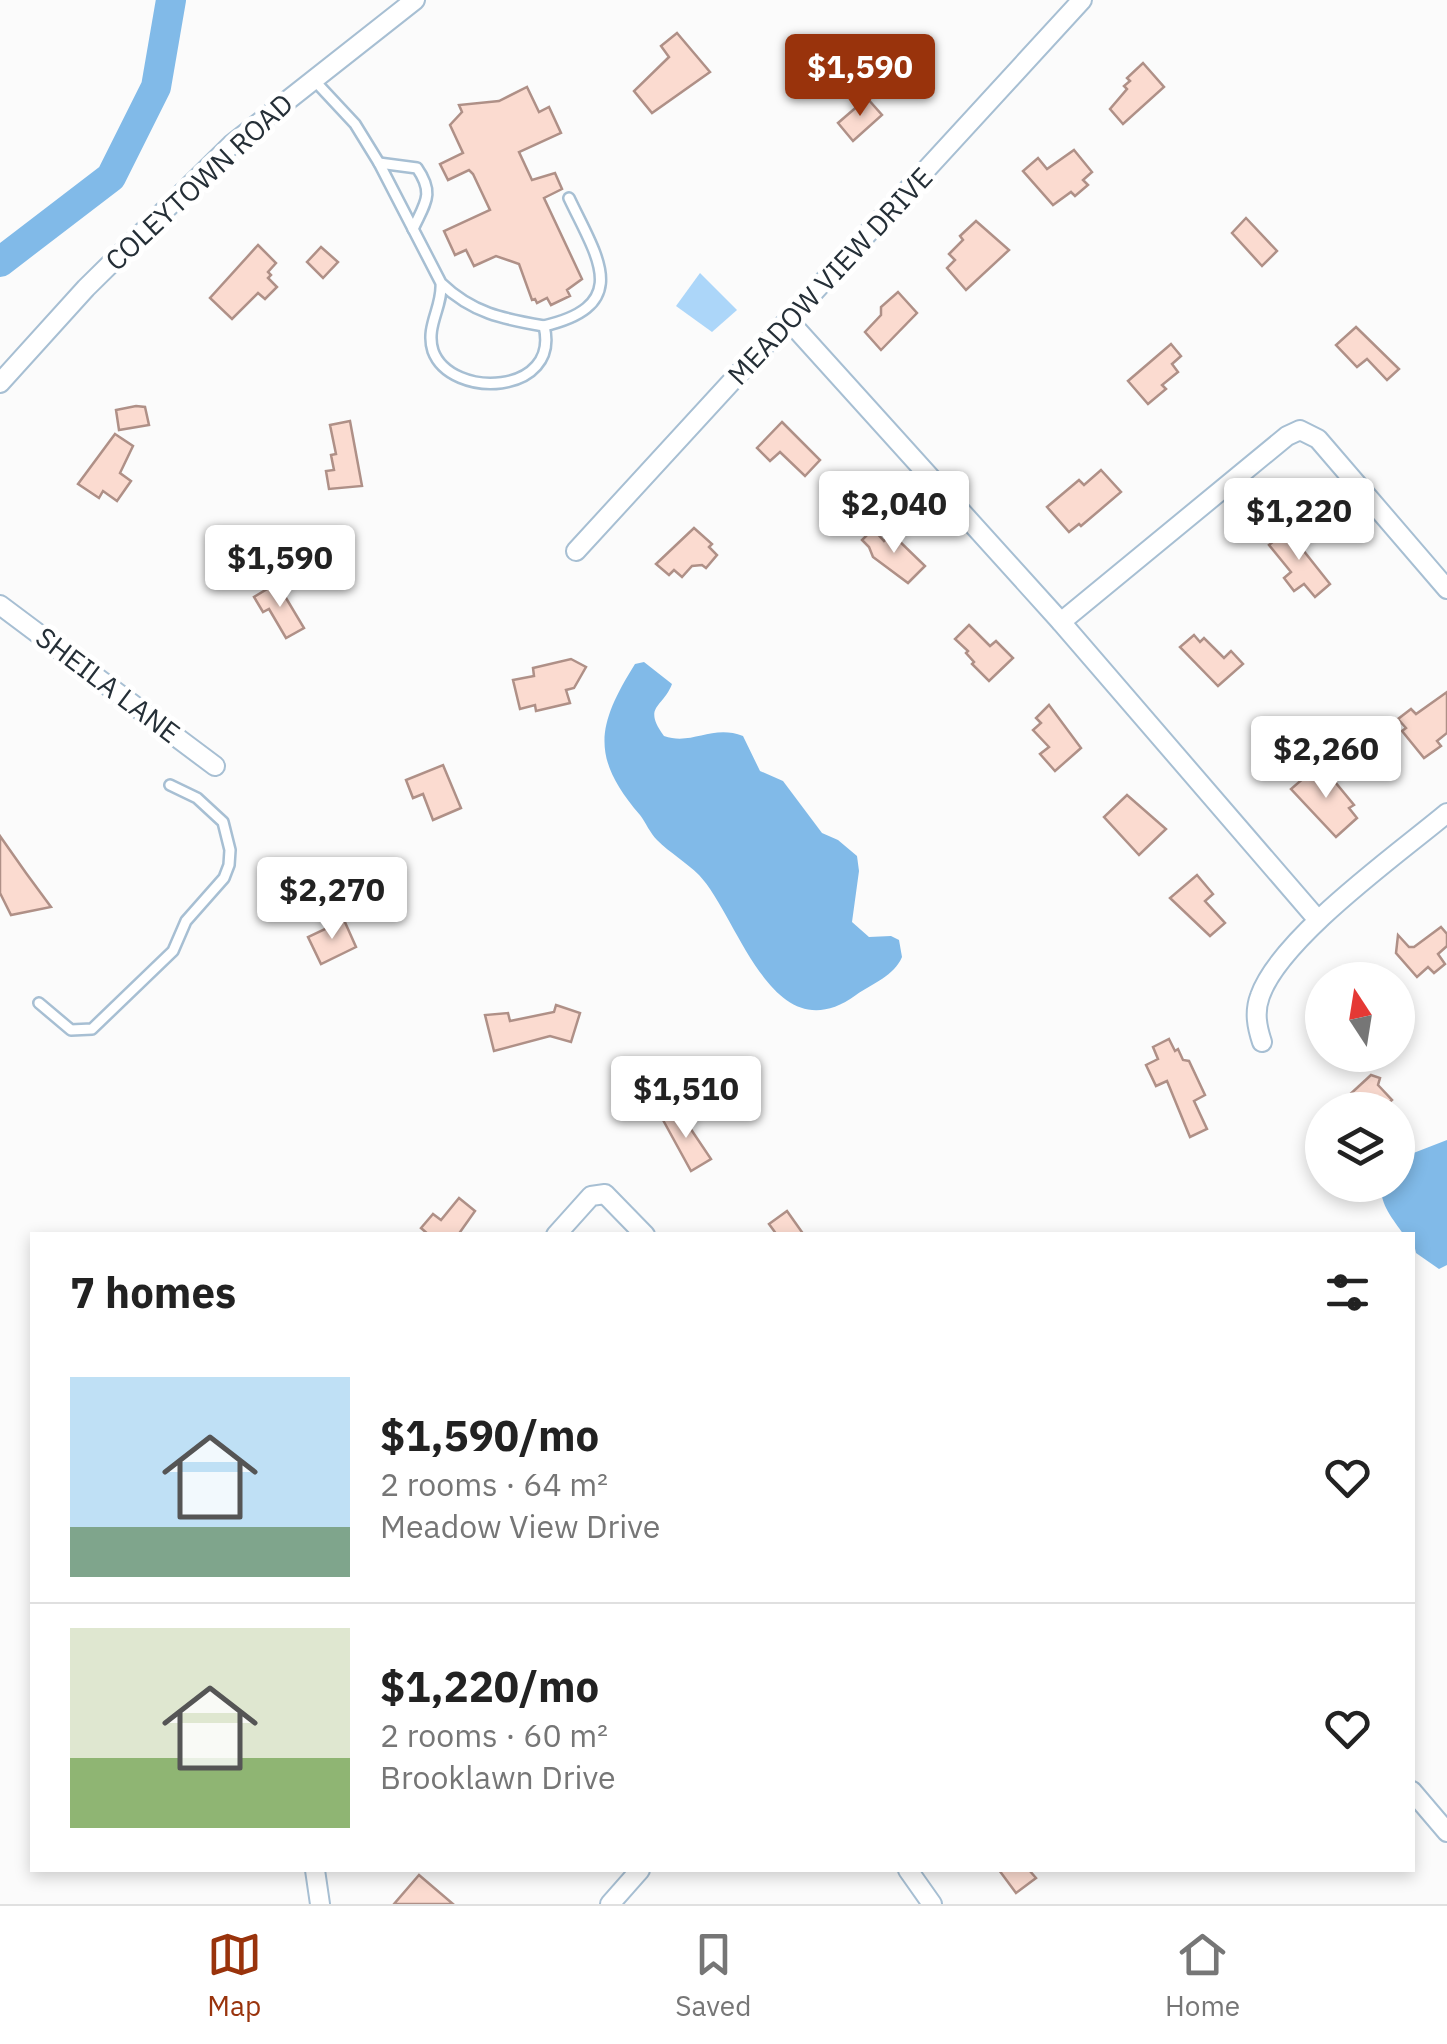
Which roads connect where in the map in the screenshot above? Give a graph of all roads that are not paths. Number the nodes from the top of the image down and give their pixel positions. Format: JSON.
{"nodes":[{"id":1,"x":415,"y":0,"type":"edge"},
{"id":2,"x":1082,"y":0,"type":"edge"},
{"id":3,"x":314,"y":78,"type":"junction"},
{"id":4,"x":378,"y":163,"type":"junction"},
{"id":5,"x":569,"y":198,"type":"dead end"},
{"id":6,"x":413,"y":229,"type":"junction"},
{"id":7,"x":441,"y":283,"type":"junction"},
{"id":8,"x":789,"y":321,"type":"junction"},
{"id":9,"x":544,"y":326,"type":"junction"},
{"id":10,"x":0,"y":383,"type":"edge"},
{"id":11,"x":576,"y":551,"type":"dead end"},
{"id":12,"x":1447,"y":589,"type":"edge"},
{"id":13,"x":0,"y":605,"type":"edge"},
{"id":14,"x":1062,"y":622,"type":"junction"},
{"id":15,"x":215,"y":766,"type":"dead end"},
{"id":16,"x":170,"y":786,"type":"dead end"},
{"id":17,"x":1447,"y":813,"type":"edge"},
{"id":18,"x":1318,"y":920,"type":"junction"},
{"id":19,"x":39,"y":1003,"type":"dead end"},
{"id":20,"x":1262,"y":1042,"type":"dead end"},
{"id":21,"x":559,"y":1232,"type":"edge"},
{"id":22,"x":642,"y":1232,"type":"edge"},
{"id":23,"x":1415,"y":1795,"type":"edge"},
{"id":24,"x":1447,"y":1832,"type":"edge"},
{"id":25,"x":315,"y":1872,"type":"edge"},
{"id":26,"x":638,"y":1872,"type":"edge"},
{"id":27,"x":909,"y":1872,"type":"edge"},
{"id":28,"x":320,"y":1904,"type":"edge"},
{"id":29,"x":610,"y":1904,"type":"edge"},
{"id":30,"x":932,"y":1904,"type":"edge"}],
"edges":[{"from":1,"to":3,"type":"street","name":"COLEYTOWN ROAD"},
{"from":2,"to":8,"type":"street","name":"MEADOW VIEW DRIVE"},
{"from":3,"to":4,"type":"lane"},
{"from":3,"to":10,"type":"street","name":"COLEYTOWN ROAD"},
{"from":4,"to":6,"type":"lane"},
{"from":4,"to":6,"type":"lane"},
{"from":5,"to":9,"type":"lane"},
{"from":6,"to":7,"type":"lane"},
{"from":7,"to":9,"type":"lane"},
{"from":7,"to":9,"type":"lane"},
{"from":8,"to":11,"type":"street","name":"MEADOW VIEW DRIVE"},
{"from":8,"to":14,"type":"street"},
{"from":12,"to":14,"type":"street"},
{"from":13,"to":15,"type":"street","name":"SHEILA LANE"},
{"from":14,"to":18,"type":"street"},
{"from":16,"to":19,"type":"lane"},
{"from":17,"to":18,"type":"street"},
{"from":18,"to":20,"type":"street"},
{"from":21,"to":22,"type":"street"},
{"from":23,"to":24,"type":"street"},
{"from":25,"to":28,"type":"street"},
{"from":26,"to":29,"type":"street"},
{"from":27,"to":30,"type":"street"}]}
